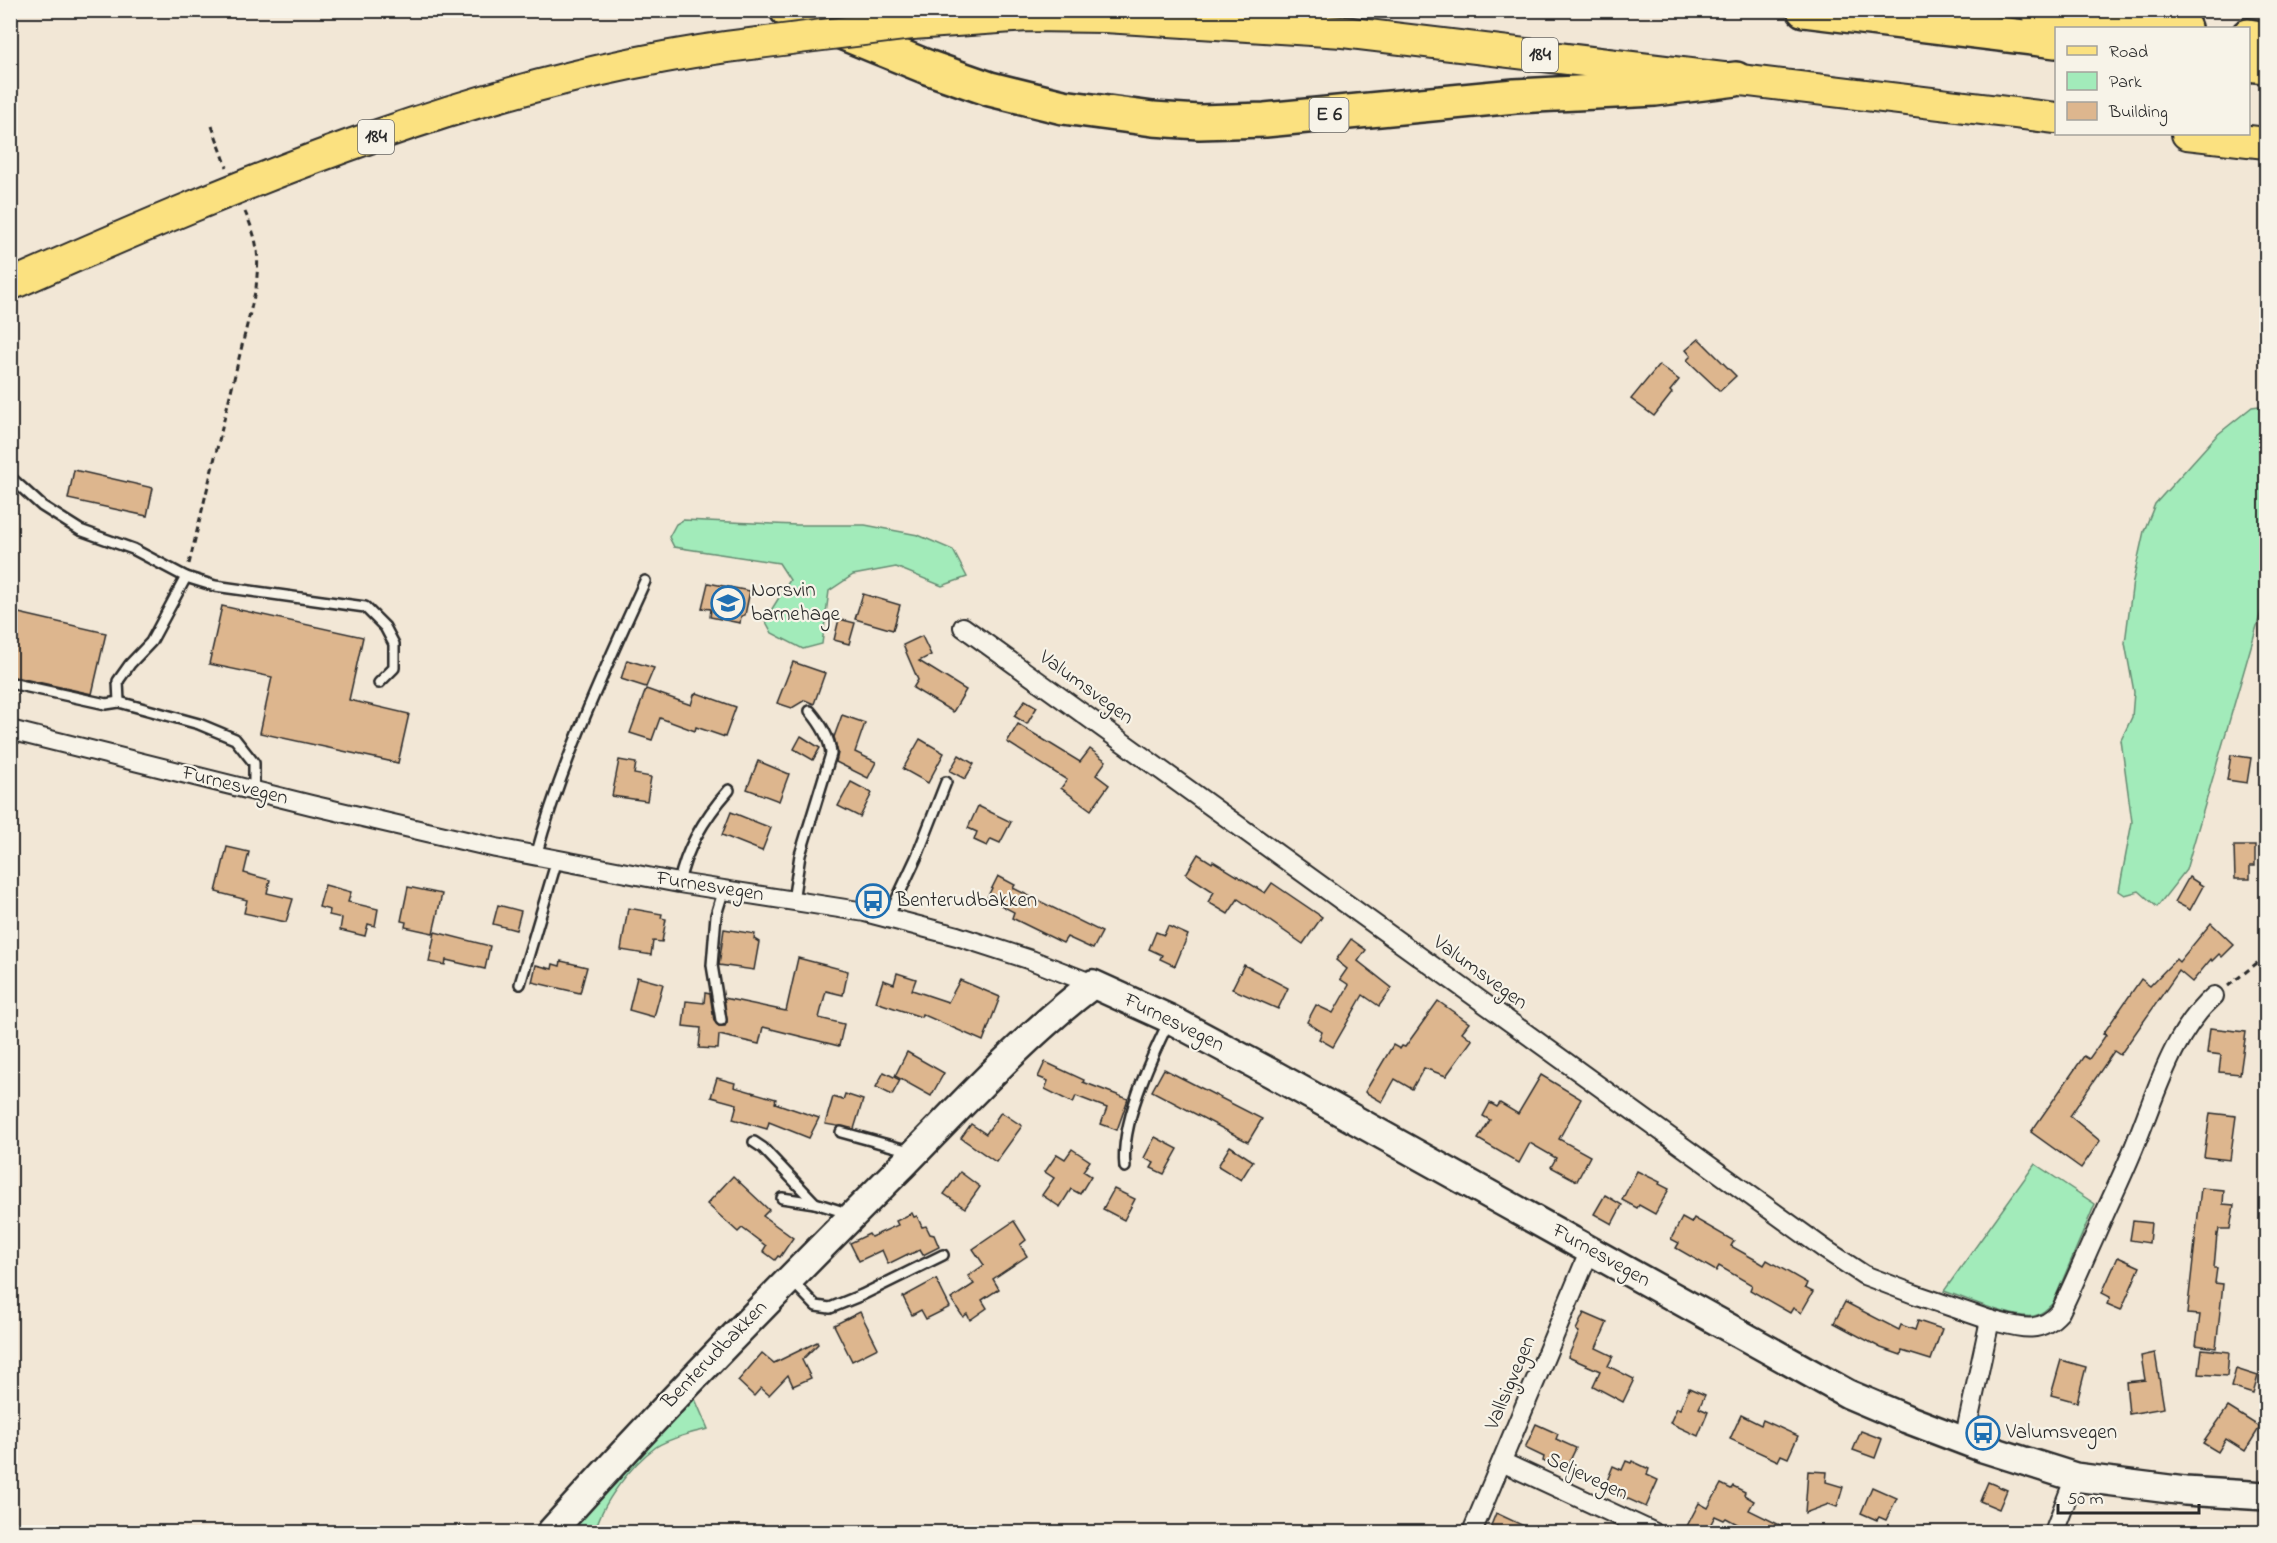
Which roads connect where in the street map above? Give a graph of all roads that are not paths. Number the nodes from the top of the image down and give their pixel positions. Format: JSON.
{"nodes":[{"id":1,"x":787,"y":10,"type":"edge"},
{"id":2,"x":1804,"y":10,"type":"edge"},
{"id":3,"x":2037,"y":10,"type":"edge"},
{"id":4,"x":2176,"y":27,"type":"edge"},
{"id":5,"x":2250,"y":36,"type":"edge"},
{"id":6,"x":2266,"y":39,"type":"edge"},
{"id":7,"x":2055,"y":41,"type":"edge"},
{"id":8,"x":2250,"y":64,"type":"edge"},
{"id":9,"x":2266,"y":66,"type":"edge"},
{"id":10,"x":1736,"y":79,"type":"junction"},
{"id":11,"x":2055,"y":118,"type":"edge"},
{"id":12,"x":2196,"y":135,"type":"edge"},
{"id":13,"x":2266,"y":143,"type":"edge"},
{"id":14,"x":10,"y":285,"type":"edge"},
{"id":15,"x":10,"y":477,"type":"edge"},
{"id":16,"x":186,"y":577,"type":"junction"},
{"id":17,"x":645,"y":581,"type":"dead end"},
{"id":18,"x":963,"y":627,"type":"dead end"},
{"id":19,"x":10,"y":682,"type":"edge"},
{"id":20,"x":379,"y":683,"type":"dead end"},
{"id":21,"x":118,"y":702,"type":"junction"},
{"id":22,"x":810,"y":711,"type":"dead end"},
{"id":23,"x":10,"y":730,"type":"edge"},
{"id":24,"x":946,"y":782,"type":"dead end"},
{"id":25,"x":254,"y":790,"type":"junction"},
{"id":26,"x":729,"y":790,"type":"dead end"},
{"id":27,"x":536,"y":856,"type":"junction"},
{"id":28,"x":557,"y":860,"type":"junction"},
{"id":29,"x":679,"y":883,"type":"junction"},
{"id":30,"x":724,"y":889,"type":"junction"},
{"id":31,"x":793,"y":902,"type":"junction"},
{"id":32,"x":888,"y":918,"type":"junction"},
{"id":33,"x":520,"y":984,"type":"dead end"},
{"id":34,"x":1093,"y":984,"type":"junction"},
{"id":35,"x":2214,"y":996,"type":"road end"},
{"id":36,"x":1170,"y":1019,"type":"junction"},
{"id":37,"x":721,"y":1020,"type":"dead end"},
{"id":38,"x":841,"y":1132,"type":"dead end"},
{"id":39,"x":754,"y":1142,"type":"dead end"},
{"id":40,"x":915,"y":1153,"type":"junction"},
{"id":41,"x":1125,"y":1167,"type":"dead end"},
{"id":42,"x":782,"y":1198,"type":"dead end"},
{"id":43,"x":815,"y":1203,"type":"junction"},
{"id":44,"x":852,"y":1215,"type":"junction"},
{"id":45,"x":1590,"y":1250,"type":"junction"},
{"id":46,"x":943,"y":1255,"type":"dead end"},
{"id":47,"x":789,"y":1279,"type":"junction"},
{"id":48,"x":1990,"y":1320,"type":"junction"},
{"id":49,"x":1964,"y":1441,"type":"junction"},
{"id":50,"x":1502,"y":1461,"type":"junction"},
{"id":51,"x":2075,"y":1477,"type":"junction"},
{"id":52,"x":2266,"y":1496,"type":"edge"},
{"id":53,"x":551,"y":1533,"type":"edge"},
{"id":54,"x":1472,"y":1533,"type":"edge"},
{"id":55,"x":1653,"y":1533,"type":"edge"},
{"id":56,"x":2054,"y":1533,"type":"edge"}],
"edges":[{"from":1,"to":10,"type":"highway","number":"E 6"},
{"from":2,"to":7,"type":"highway"},
{"from":3,"to":4,"type":"highway"},
{"from":5,"to":6,"type":"highway"},
{"from":8,"to":9,"type":"highway"},
{"from":10,"to":11,"type":"main road","number":"184"},
{"from":10,"to":14,"type":"main road","number":"184","bridge":true},
{"from":12,"to":13,"type":"main road"},
{"from":15,"to":16,"type":"lane"},
{"from":16,"to":20,"type":"lane"},
{"from":16,"to":21,"type":"lane"},
{"from":17,"to":27,"type":"lane"},
{"from":18,"to":48,"type":"street","name":"Valumsvegen"},
{"from":19,"to":21,"type":"lane"},
{"from":21,"to":25,"type":"lane"},
{"from":22,"to":31,"type":"lane"},
{"from":23,"to":25,"type":"street","name":"Furnesvegen"},
{"from":24,"to":32,"type":"lane"},
{"from":25,"to":27,"type":"street","name":"Furnesvegen"},
{"from":26,"to":29,"type":"lane"},
{"from":27,"to":28,"type":"street","name":"Furnesvegen"},
{"from":28,"to":29,"type":"street","name":"Furnesvegen"},
{"from":28,"to":33,"type":"lane"},
{"from":29,"to":30,"type":"street","name":"Furnesvegen"},
{"from":30,"to":31,"type":"street","name":"Furnesvegen"},
{"from":30,"to":37,"type":"lane"},
{"from":31,"to":32,"type":"street","name":"Furnesvegen"},
{"from":32,"to":34,"type":"street","name":"Furnesvegen"},
{"from":34,"to":36,"type":"main road","name":"Furnesvegen"},
{"from":34,"to":40,"type":"main road","name":"Benterudbakken"},
{"from":35,"to":48,"type":"street","name":"Valumsvegen"},
{"from":36,"to":41,"type":"lane"},
{"from":36,"to":45,"type":"main road","name":"Furnesvegen"},
{"from":38,"to":40,"type":"lane"},
{"from":39,"to":43,"type":"lane"},
{"from":40,"to":44,"type":"main road","name":"Benterudbakken"},
{"from":42,"to":43,"type":"lane"},
{"from":43,"to":44,"type":"lane"},
{"from":44,"to":47,"type":"main road","name":"Benterudbakken"},
{"from":45,"to":49,"type":"main road","name":"Furnesvegen"},
{"from":45,"to":50,"type":"street","name":"Vallsigvegen"},
{"from":46,"to":47,"type":"lane"},
{"from":47,"to":53,"type":"main road","name":"Benterudbakken"},
{"from":48,"to":49,"type":"street"},
{"from":49,"to":51,"type":"main road","name":"Furnesvegen"},
{"from":50,"to":54,"type":"street","name":"Vallsigvegen"},
{"from":50,"to":55,"type":"street","name":"Seljevegen"},
{"from":51,"to":52,"type":"main road","name":"Furnesvegen"},
{"from":51,"to":56,"type":"street"}]}
